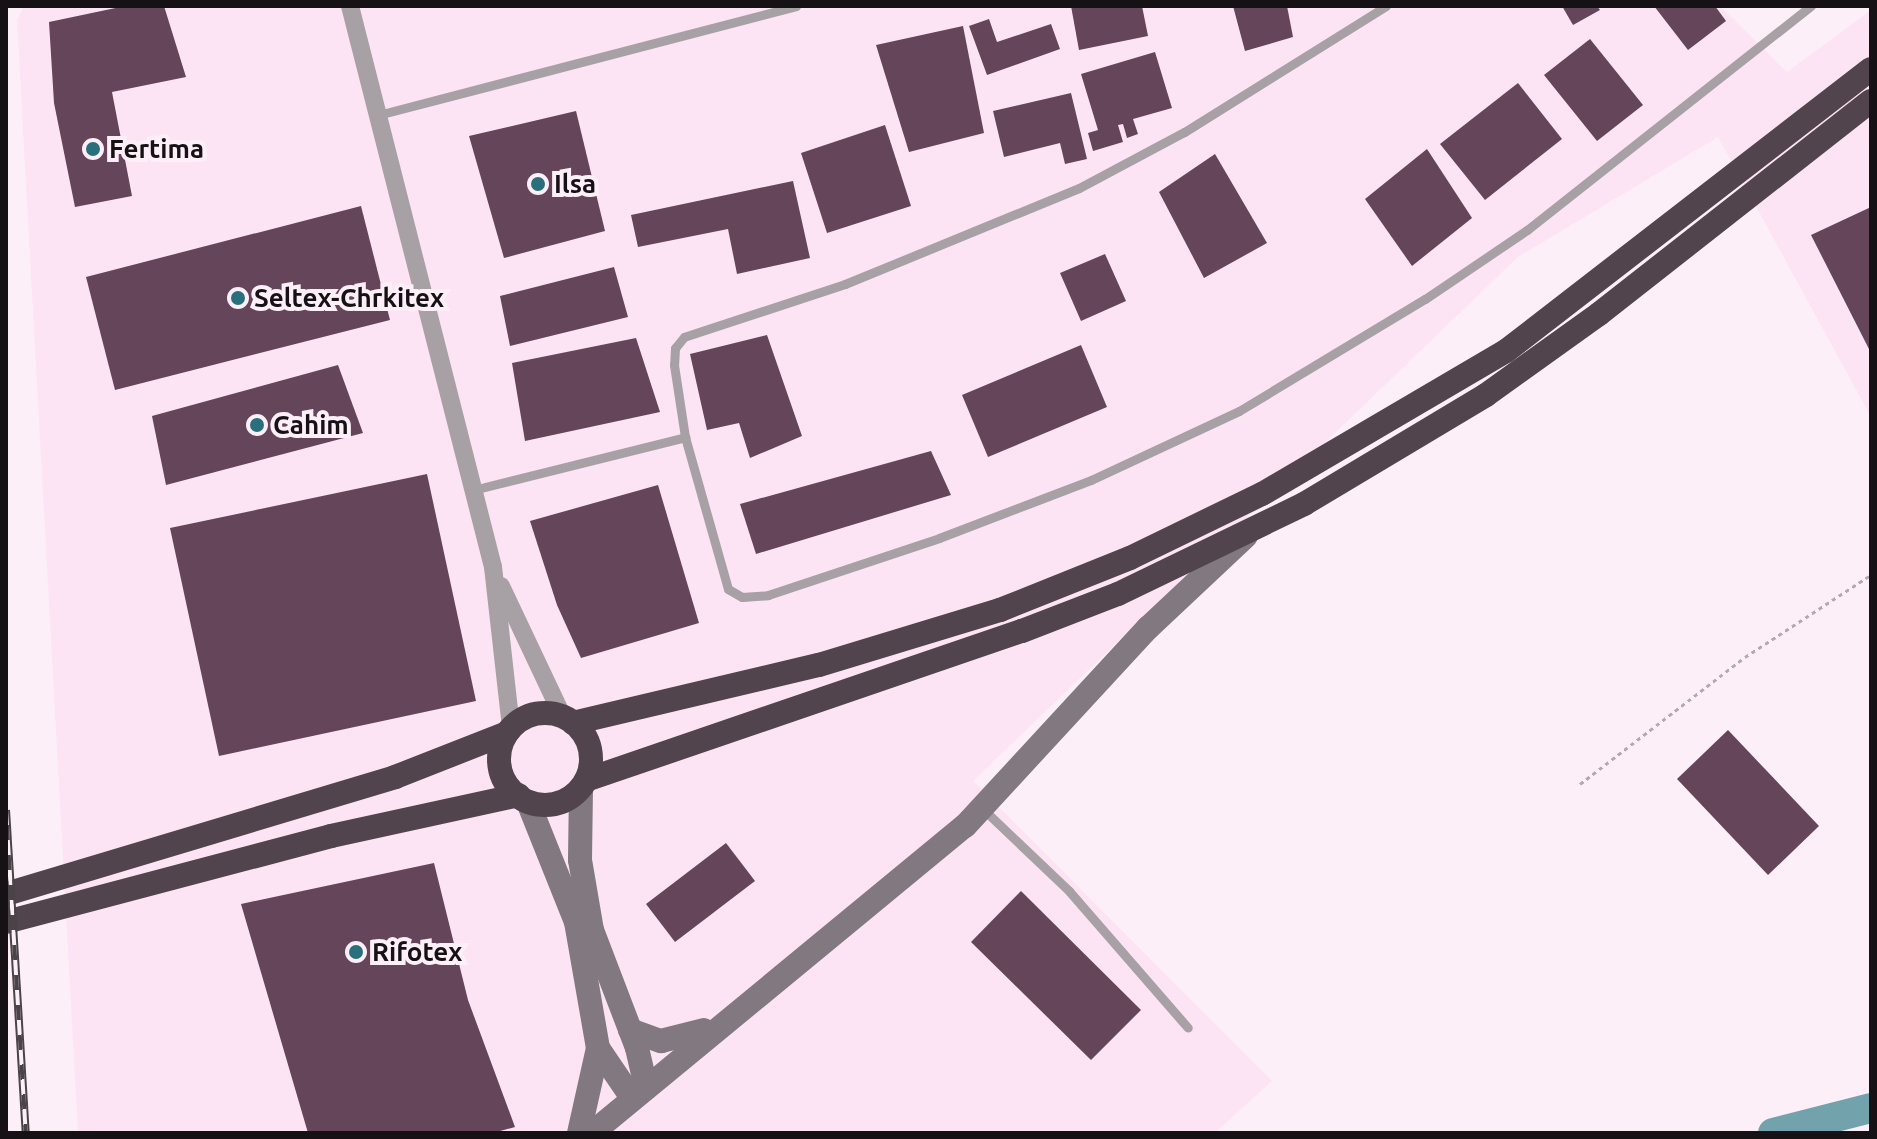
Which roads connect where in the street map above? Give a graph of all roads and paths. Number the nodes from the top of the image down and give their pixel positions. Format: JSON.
{"nodes":[{"id":1,"x":350,"y":6,"type":"edge"},
{"id":2,"x":796,"y":6,"type":"edge"},
{"id":3,"x":1386,"y":6,"type":"edge"},
{"id":4,"x":1811,"y":6,"type":"edge"},
{"id":5,"x":1871,"y":69,"type":"edge"},
{"id":6,"x":1871,"y":101,"type":"edge"},
{"id":7,"x":377,"y":115,"type":"junction"},
{"id":8,"x":685,"y":437,"type":"junction"},
{"id":9,"x":473,"y":490,"type":"junction"},
{"id":10,"x":1251,"y":531,"type":"junction"},
{"id":11,"x":493,"y":567,"type":"junction"},
{"id":12,"x":1871,"y":575,"type":"edge"},
{"id":13,"x":568,"y":720,"type":"junction"},
{"id":14,"x":509,"y":731,"type":"junction"},
{"id":15,"x":583,"y":784,"type":"junction"},
{"id":16,"x":1580,"y":784,"type":"dead end"},
{"id":17,"x":523,"y":799,"type":"junction"},
{"id":18,"x":983,"y":809,"type":"junction"},
{"id":19,"x":6,"y":894,"type":"edge"},
{"id":20,"x":6,"y":922,"type":"edge"},
{"id":21,"x":727,"y":1018,"type":"junction"},
{"id":22,"x":1188,"y":1028,"type":"dead end"},
{"id":23,"x":630,"y":1030,"type":"junction"},
{"id":24,"x":598,"y":1048,"type":"junction"},
{"id":25,"x":639,"y":1092,"type":"junction"},
{"id":26,"x":579,"y":1133,"type":"edge"},
{"id":27,"x":592,"y":1133,"type":"edge"}],
"edges":[{"from":1,"to":7,"type":"street"},
{"from":2,"to":7,"type":"lane"},
{"from":3,"to":8,"type":"lane"},
{"from":4,"to":8,"type":"lane"},
{"from":5,"to":13,"type":"highway"},
{"from":6,"to":10,"type":"highway"},
{"from":7,"to":9,"type":"street"},
{"from":8,"to":9,"type":"lane"},
{"from":9,"to":11,"type":"street"},
{"from":10,"to":15,"type":"highway"},
{"from":10,"to":18,"type":"street"},
{"from":11,"to":13,"type":"street"},
{"from":11,"to":14,"type":"street"},
{"from":12,"to":16,"type":"path"},
{"from":13,"to":14,"type":"highway"},
{"from":13,"to":15,"type":"highway"},
{"from":14,"to":17,"type":"highway"},
{"from":14,"to":19,"type":"highway"},
{"from":15,"to":17,"type":"highway"},
{"from":15,"to":23,"type":"street"},
{"from":17,"to":20,"type":"highway"},
{"from":17,"to":24,"type":"street"},
{"from":18,"to":21,"type":"street"},
{"from":18,"to":22,"type":"lane"},
{"from":21,"to":23,"type":"street"},
{"from":21,"to":25,"type":"street"},
{"from":23,"to":25,"type":"street"},
{"from":24,"to":25,"type":"street"},
{"from":24,"to":26,"type":"street"},
{"from":25,"to":27,"type":"street"}]}
